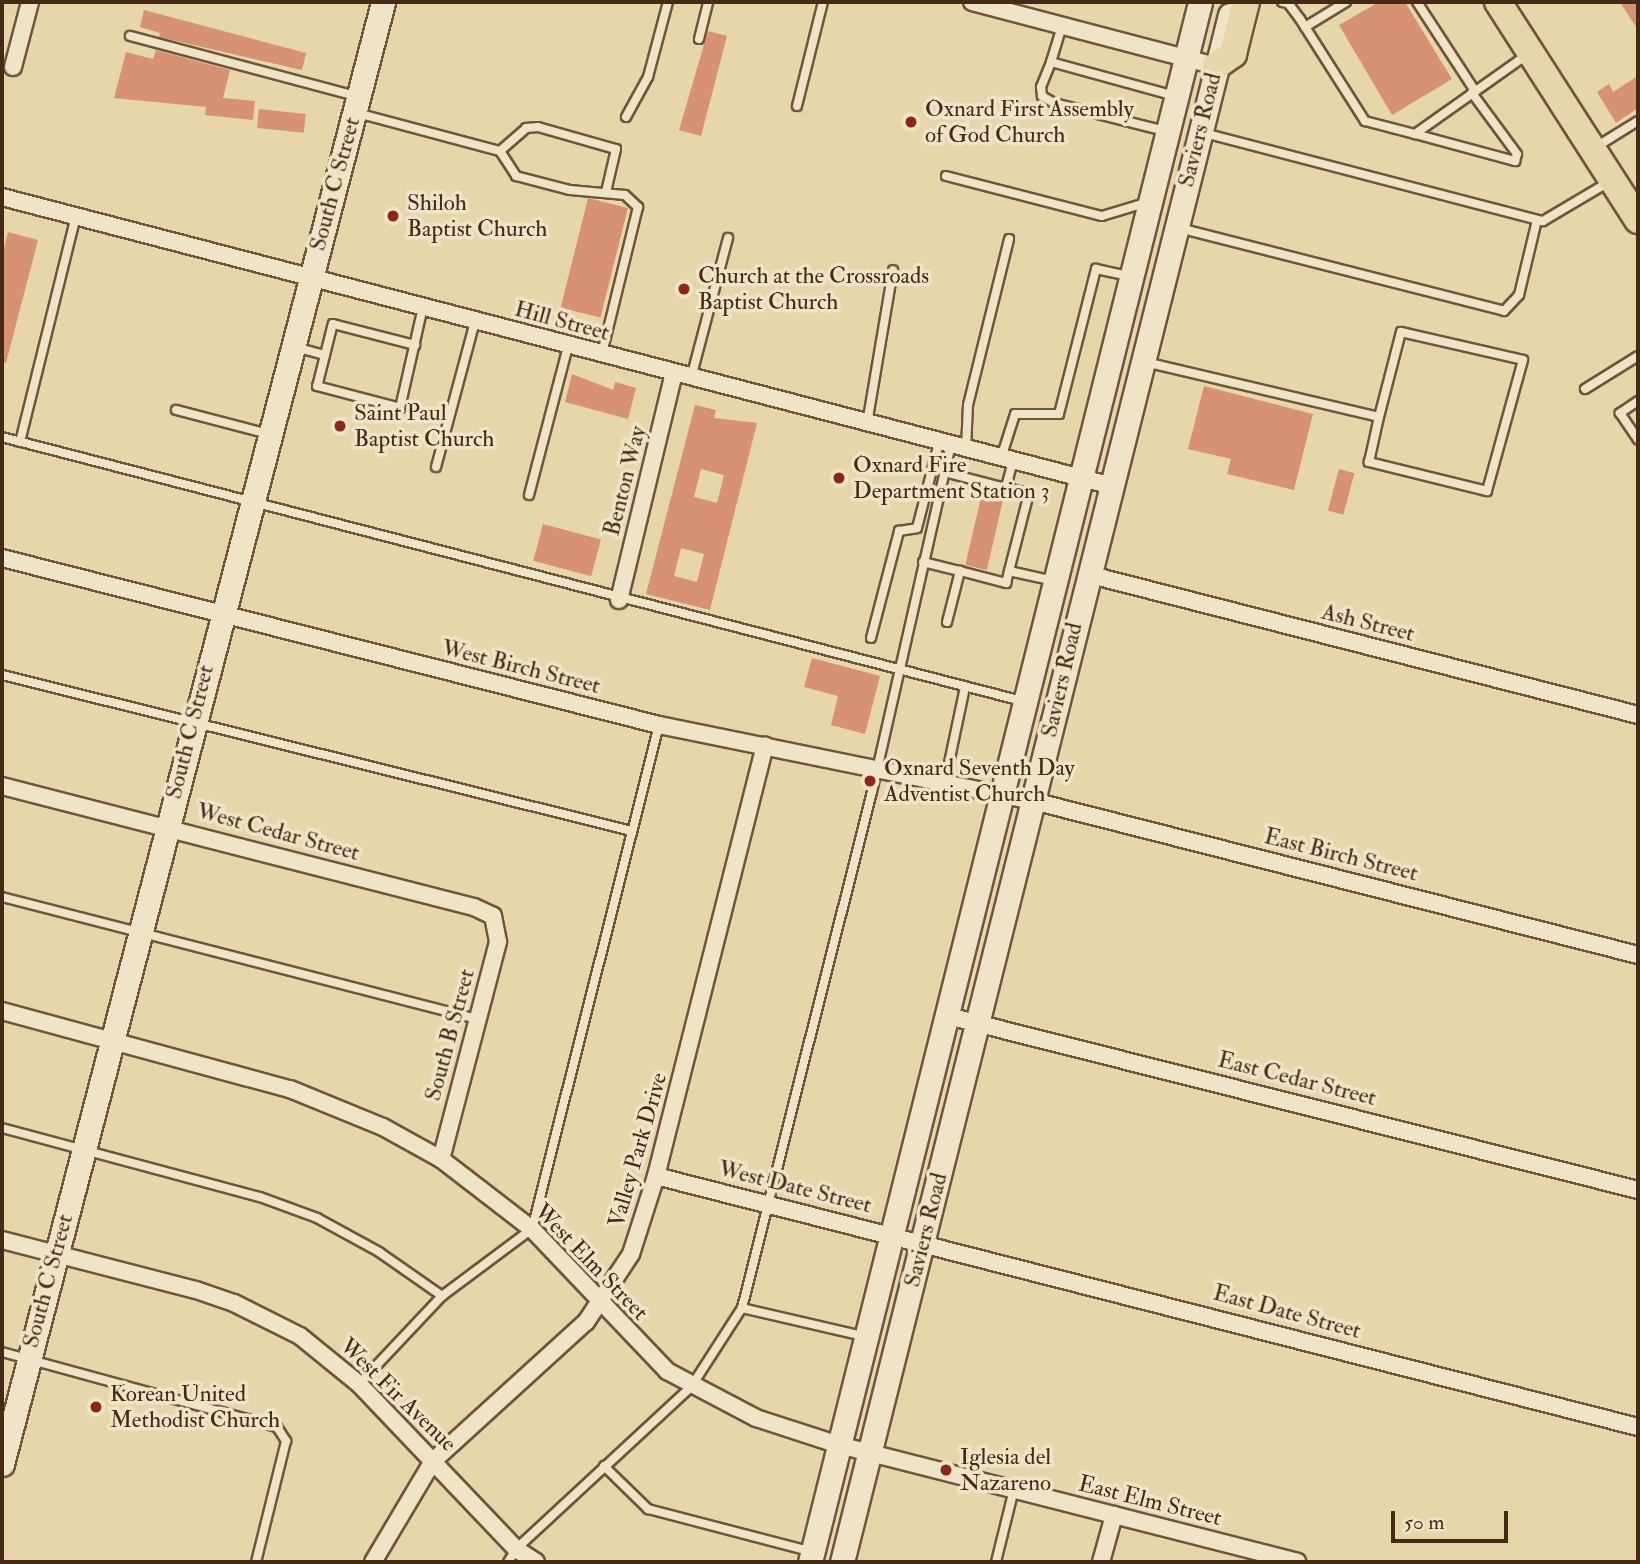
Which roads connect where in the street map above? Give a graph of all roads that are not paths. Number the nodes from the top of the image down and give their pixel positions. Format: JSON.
{"nodes":[{"id":1,"x":30,"y":2,"type":"edge"},
{"id":2,"x":383,"y":2,"type":"edge"},
{"id":3,"x":668,"y":2,"type":"edge"},
{"id":4,"x":708,"y":2,"type":"edge"},
{"id":5,"x":823,"y":2,"type":"edge"},
{"id":6,"x":972,"y":2,"type":"edge"},
{"id":7,"x":1200,"y":2,"type":"edge"},
{"id":8,"x":1233,"y":2,"type":"edge"},
{"id":9,"x":1246,"y":2,"type":"edge"},
{"id":10,"x":1287,"y":2,"type":"edge"},
{"id":11,"x":1346,"y":2,"type":"edge"},
{"id":12,"x":1416,"y":2,"type":"edge"},
{"id":13,"x":1498,"y":2,"type":"edge"},
{"id":14,"x":1062,"y":25,"type":"junction"},
{"id":15,"x":1305,"y":27,"type":"junction"},
{"id":16,"x":130,"y":36,"type":"dead end"},
{"id":17,"x":699,"y":39,"type":"dead end"},
{"id":18,"x":1530,"y":52,"type":"junction"},
{"id":19,"x":1186,"y":57,"type":"junction"},
{"id":20,"x":1051,"y":62,"type":"junction"},
{"id":21,"x":1216,"y":66,"type":"junction"},
{"id":22,"x":13,"y":67,"type":"dead end"},
{"id":23,"x":1474,"y":92,"type":"junction"},
{"id":24,"x":1176,"y":96,"type":"junction"},
{"id":25,"x":356,"y":104,"type":"junction"},
{"id":26,"x":797,"y":106,"type":"dead end"},
{"id":27,"x":625,"y":117,"type":"dead end"},
{"id":28,"x":1638,"y":121,"type":"edge"},
{"id":29,"x":1167,"y":131,"type":"junction"},
{"id":30,"x":1201,"y":132,"type":"junction"},
{"id":31,"x":1415,"y":134,"type":"junction"},
{"id":32,"x":1593,"y":149,"type":"junction"},
{"id":33,"x":500,"y":150,"type":"junction"},
{"id":34,"x":946,"y":176,"type":"dead end"},
{"id":35,"x":1613,"y":180,"type":"junction"},
{"id":36,"x":606,"y":192,"type":"junction"},
{"id":37,"x":2,"y":197,"type":"edge"},
{"id":38,"x":1150,"y":201,"type":"junction"},
{"id":39,"x":76,"y":216,"type":"junction"},
{"id":40,"x":1537,"y":220,"type":"junction"},
{"id":41,"x":1638,"y":220,"type":"edge"},
{"id":42,"x":1176,"y":227,"type":"junction"},
{"id":43,"x":727,"y":238,"type":"dead end"},
{"id":44,"x":1009,"y":239,"type":"dead end"},
{"id":45,"x":893,"y":270,"type":"dead end"},
{"id":46,"x":1132,"y":277,"type":"junction"},
{"id":47,"x":311,"y":278,"type":"junction"},
{"id":48,"x":423,"y":307,"type":"junction"},
{"id":49,"x":475,"y":321,"type":"junction"},
{"id":50,"x":415,"y":345,"type":"junction"},
{"id":51,"x":293,"y":346,"type":"junction"},
{"id":52,"x":568,"y":346,"type":"junction"},
{"id":53,"x":601,"y":354,"type":"junction"},
{"id":54,"x":325,"y":355,"type":"junction"},
{"id":55,"x":1638,"y":356,"type":"edge"},
{"id":56,"x":1142,"y":361,"type":"junction"},
{"id":57,"x":674,"y":373,"type":"junction"},
{"id":58,"x":691,"y":378,"type":"junction"},
{"id":59,"x":1585,"y":389,"type":"dead end"},
{"id":60,"x":1638,"y":401,"type":"edge"},
{"id":61,"x":176,"y":410,"type":"dead end"},
{"id":62,"x":1379,"y":417,"type":"junction"},
{"id":63,"x":867,"y":424,"type":"junction"},
{"id":64,"x":269,"y":434,"type":"junction"},
{"id":65,"x":2,"y":437,"type":"edge"},
{"id":66,"x":1638,"y":440,"type":"edge"},
{"id":67,"x":20,"y":442,"type":"junction"},
{"id":68,"x":952,"y":446,"type":"junction"},
{"id":69,"x":1007,"y":459,"type":"junction"},
{"id":70,"x":436,"y":467,"type":"dead end"},
{"id":71,"x":944,"y":472,"type":"junction"},
{"id":72,"x":1082,"y":478,"type":"junction"},
{"id":73,"x":1112,"y":486,"type":"junction"},
{"id":74,"x":1006,"y":488,"type":"junction"},
{"id":75,"x":529,"y":495,"type":"dead end"},
{"id":76,"x":250,"y":502,"type":"junction"},
{"id":77,"x":2,"y":558,"type":"edge"},
{"id":78,"x":923,"y":562,"type":"junction"},
{"id":79,"x":960,"y":572,"type":"junction"},
{"id":80,"x":1009,"y":572,"type":"junction"},
{"id":81,"x":1087,"y":574,"type":"junction"},
{"id":82,"x":1056,"y":582,"type":"junction"},
{"id":83,"x":619,"y":600,"type":"junction"},
{"id":84,"x":221,"y":613,"type":"junction"},
{"id":85,"x":947,"y":622,"type":"dead end"},
{"id":86,"x":871,"y":638,"type":"dead end"},
{"id":87,"x":897,"y":671,"type":"junction"},
{"id":88,"x":2,"y":675,"type":"edge"},
{"id":89,"x":965,"y":687,"type":"junction"},
{"id":90,"x":1025,"y":702,"type":"junction"},
{"id":91,"x":1638,"y":715,"type":"edge"},
{"id":92,"x":192,"y":721,"type":"junction"},
{"id":93,"x":659,"y":725,"type":"junction"},
{"id":94,"x":765,"y":746,"type":"junction"},
{"id":95,"x":875,"y":768,"type":"junction"},
{"id":96,"x":945,"y":782,"type":"junction"},
{"id":97,"x":2,"y":786,"type":"edge"},
{"id":98,"x":1002,"y":793,"type":"junction"},
{"id":99,"x":1033,"y":801,"type":"junction"},
{"id":100,"x":166,"y":826,"type":"junction"},
{"id":101,"x":632,"y":831,"type":"junction"},
{"id":102,"x":2,"y":897,"type":"edge"},
{"id":103,"x":497,"y":922,"type":"joint"},
{"id":104,"x":141,"y":930,"type":"junction"},
{"id":105,"x":1638,"y":955,"type":"edge"},
{"id":106,"x":2,"y":1011,"type":"edge"},
{"id":107,"x":944,"y":1015,"type":"junction"},
{"id":108,"x":478,"y":1019,"type":"junction"},
{"id":109,"x":978,"y":1023,"type":"junction"},
{"id":110,"x":111,"y":1039,"type":"junction"},
{"id":111,"x":2,"y":1128,"type":"edge"},
{"id":112,"x":83,"y":1148,"type":"junction"},
{"id":113,"x":441,"y":1159,"type":"junction"},
{"id":114,"x":656,"y":1176,"type":"junction"},
{"id":115,"x":1638,"y":1191,"type":"edge"},
{"id":116,"x":770,"y":1205,"type":"junction"},
{"id":117,"x":532,"y":1229,"type":"junction"},
{"id":118,"x":892,"y":1233,"type":"junction"},
{"id":119,"x":2,"y":1240,"type":"edge"},
{"id":120,"x":924,"y":1241,"type":"junction"},
{"id":121,"x":55,"y":1254,"type":"junction"},
{"id":122,"x":442,"y":1296,"type":"junction"},
{"id":123,"x":602,"y":1302,"type":"junction"},
{"id":124,"x":742,"y":1308,"type":"junction"},
{"id":125,"x":866,"y":1337,"type":"junction"},
{"id":126,"x":2,"y":1352,"type":"edge"},
{"id":127,"x":27,"y":1358,"type":"junction"},
{"id":128,"x":359,"y":1384,"type":"junction"},
{"id":129,"x":691,"y":1387,"type":"junction"},
{"id":130,"x":1638,"y":1427,"type":"edge"},
{"id":131,"x":839,"y":1445,"type":"junction"},
{"id":132,"x":870,"y":1452,"type":"junction"},
{"id":133,"x":2,"y":1461,"type":"edge"},
{"id":134,"x":433,"y":1461,"type":"junction"},
{"id":135,"x":604,"y":1466,"type":"junction"},
{"id":136,"x":1014,"y":1489,"type":"junction"},
{"id":137,"x":1114,"y":1515,"type":"junction"},
{"id":138,"x":512,"y":1555,"type":"edge"},
{"id":139,"x":811,"y":1557,"type":"edge"},
{"id":140,"x":256,"y":1562,"type":"edge"},
{"id":141,"x":373,"y":1562,"type":"edge"},
{"id":142,"x":536,"y":1562,"type":"edge"},
{"id":143,"x":842,"y":1562,"type":"edge"},
{"id":144,"x":996,"y":1562,"type":"edge"},
{"id":145,"x":1101,"y":1562,"type":"edge"},
{"id":146,"x":1297,"y":1562,"type":"edge"}],
"edges":[{"from":1,"to":22,"type":"street"},
{"from":2,"to":25,"type":"main road","name":"South C Street"},
{"from":3,"to":27,"type":"lane"},
{"from":4,"to":17,"type":"lane"},
{"from":5,"to":26,"type":"lane"},
{"from":6,"to":14,"type":"street"},
{"from":7,"to":19,"type":"main road","name":"Saviers Road"},
{"from":8,"to":21,"type":"main road","name":"Saviers Road"},
{"from":9,"to":21,"type":"main road"},
{"from":10,"to":15,"type":"lane"},
{"from":11,"to":15,"type":"lane"},
{"from":12,"to":23,"type":"lane"},
{"from":13,"to":18,"type":"main road"},
{"from":14,"to":19,"type":"street"},
{"from":14,"to":20,"type":"lane"},
{"from":15,"to":31,"type":"lane"},
{"from":16,"to":25,"type":"lane"},
{"from":18,"to":23,"type":"lane"},
{"from":18,"to":32,"type":"main road"},
{"from":19,"to":21,"type":"street"},
{"from":19,"to":24,"type":"main road","name":"Saviers Road"},
{"from":20,"to":24,"type":"lane"},
{"from":20,"to":29,"type":"lane"},
{"from":21,"to":30,"type":"main road","name":"Saviers Road"},
{"from":23,"to":31,"type":"lane"},
{"from":23,"to":31,"type":"lane"},
{"from":24,"to":29,"type":"main road","name":"Saviers Road"},
{"from":25,"to":33,"type":"lane"},
{"from":25,"to":47,"type":"main road","name":"South C Street"},
{"from":28,"to":32,"type":"lane"},
{"from":29,"to":38,"type":"main road","name":"Saviers Road"},
{"from":30,"to":40,"type":"lane"},
{"from":30,"to":42,"type":"main road","name":"Saviers Road"},
{"from":32,"to":35,"type":"main road"},
{"from":33,"to":36,"type":"lane"},
{"from":33,"to":36,"type":"lane"},
{"from":34,"to":38,"type":"lane"},
{"from":35,"to":40,"type":"lane"},
{"from":35,"to":41,"type":"main road"},
{"from":36,"to":53,"type":"lane"},
{"from":37,"to":39,"type":"street","name":"Hill Street"},
{"from":38,"to":46,"type":"main road","name":"Saviers Road"},
{"from":39,"to":47,"type":"street","name":"Hill Street"},
{"from":39,"to":67,"type":"lane"},
{"from":40,"to":42,"type":"lane"},
{"from":42,"to":56,"type":"main road","name":"Saviers Road"},
{"from":43,"to":58,"type":"lane"},
{"from":44,"to":68,"type":"lane"},
{"from":45,"to":63,"type":"lane"},
{"from":46,"to":69,"type":"lane"},
{"from":46,"to":72,"type":"main road","name":"Saviers Road"},
{"from":47,"to":48,"type":"street","name":"Hill Street"},
{"from":47,"to":51,"type":"main road","name":"South C Street"},
{"from":48,"to":49,"type":"street","name":"Hill Street"},
{"from":48,"to":50,"type":"lane"},
{"from":49,"to":52,"type":"street","name":"Hill Street"},
{"from":49,"to":70,"type":"lane"},
{"from":50,"to":54,"type":"lane"},
{"from":50,"to":54,"type":"lane"},
{"from":51,"to":54,"type":"lane"},
{"from":51,"to":64,"type":"main road","name":"South C Street"},
{"from":52,"to":53,"type":"street","name":"Hill Street"},
{"from":52,"to":75,"type":"lane"},
{"from":53,"to":57,"type":"street","name":"Hill Street"},
{"from":55,"to":59,"type":"lane"},
{"from":56,"to":62,"type":"lane"},
{"from":56,"to":73,"type":"main road","name":"Saviers Road"},
{"from":57,"to":58,"type":"street","name":"Hill Street"},
{"from":57,"to":83,"type":"street","name":"Benton Way"},
{"from":58,"to":63,"type":"street","name":"Hill Street"},
{"from":60,"to":66,"type":"lane"},
{"from":61,"to":64,"type":"lane"},
{"from":62,"to":62,"type":"lane"},
{"from":63,"to":68,"type":"street","name":"Hill Street"},
{"from":64,"to":76,"type":"main road","name":"South C Street"},
{"from":65,"to":67,"type":"lane"},
{"from":67,"to":76,"type":"lane"},
{"from":68,"to":69,"type":"street","name":"Hill Street"},
{"from":68,"to":71,"type":"lane"},
{"from":68,"to":86,"type":"lane"},
{"from":69,"to":72,"type":"street","name":"Hill Street"},
{"from":69,"to":74,"type":"lane"},
{"from":71,"to":74,"type":"lane"},
{"from":71,"to":78,"type":"lane"},
{"from":72,"to":73,"type":"street","name":"Hill Street"},
{"from":72,"to":82,"type":"main road","name":"Saviers Road"},
{"from":73,"to":81,"type":"main road","name":"Saviers Road"},
{"from":74,"to":80,"type":"lane"},
{"from":76,"to":83,"type":"lane"},
{"from":76,"to":84,"type":"main road","name":"South C Street"},
{"from":77,"to":84,"type":"street","name":"West Birch Street"},
{"from":78,"to":79,"type":"lane"},
{"from":78,"to":87,"type":"lane"},
{"from":79,"to":80,"type":"lane"},
{"from":79,"to":85,"type":"lane"},
{"from":80,"to":82,"type":"lane"},
{"from":81,"to":91,"type":"street","name":"Ash Street"},
{"from":81,"to":99,"type":"main road","name":"Saviers Road"},
{"from":82,"to":90,"type":"main road","name":"Saviers Road"},
{"from":83,"to":87,"type":"lane"},
{"from":84,"to":92,"type":"main road","name":"South C Street"},
{"from":84,"to":93,"type":"street","name":"West Birch Street"},
{"from":87,"to":89,"type":"lane"},
{"from":87,"to":95,"type":"lane"},
{"from":88,"to":92,"type":"lane"},
{"from":89,"to":90,"type":"lane"},
{"from":89,"to":96,"type":"lane"},
{"from":90,"to":98,"type":"main road","name":"Saviers Road"},
{"from":92,"to":100,"type":"main road","name":"South C Street"},
{"from":92,"to":101,"type":"lane"},
{"from":93,"to":94,"type":"street","name":"West Birch Street"},
{"from":93,"to":101,"type":"lane"},
{"from":94,"to":95,"type":"street","name":"West Birch Street"},
{"from":94,"to":114,"type":"street","name":"Valley Park Drive"},
{"from":95,"to":96,"type":"street","name":"West Birch Street"},
{"from":95,"to":116,"type":"lane"},
{"from":96,"to":98,"type":"street","name":"West Birch Street"},
{"from":97,"to":100,"type":"street","name":"West Cedar Street"},
{"from":98,"to":99,"type":"street","name":"West Birch Street"},
{"from":98,"to":107,"type":"main road","name":"Saviers Road"},
{"from":99,"to":105,"type":"street","name":"East Birch Street"},
{"from":99,"to":109,"type":"main road","name":"Saviers Road"},
{"from":100,"to":103,"type":"street","name":"West Cedar Street"},
{"from":100,"to":104,"type":"main road","name":"South C Street"},
{"from":101,"to":117,"type":"lane"},
{"from":102,"to":104,"type":"lane"},
{"from":103,"to":108,"type":"street","name":"South B Street"},
{"from":104,"to":108,"type":"lane"},
{"from":104,"to":110,"type":"main road","name":"South C Street"},
{"from":106,"to":110,"type":"street","name":"West Elm Street"},
{"from":107,"to":109,"type":"street","name":"East Cedar Street"},
{"from":107,"to":118,"type":"main road","name":"Saviers Road"},
{"from":108,"to":113,"type":"street","name":"South B Street"},
{"from":109,"to":115,"type":"street","name":"East Cedar Street"},
{"from":109,"to":120,"type":"main road","name":"Saviers Road"},
{"from":110,"to":112,"type":"main road","name":"South C Street"},
{"from":110,"to":113,"type":"street","name":"West Elm Street"},
{"from":111,"to":112,"type":"lane"},
{"from":112,"to":121,"type":"main road","name":"South C Street"},
{"from":112,"to":122,"type":"lane"},
{"from":113,"to":117,"type":"street","name":"West Elm Street"},
{"from":114,"to":116,"type":"street","name":"West Date Street"},
{"from":114,"to":123,"type":"street","name":"Valley Park Drive"},
{"from":116,"to":118,"type":"street","name":"West Date Street"},
{"from":116,"to":124,"type":"lane"},
{"from":117,"to":122,"type":"lane"},
{"from":117,"to":123,"type":"street","name":"West Elm Street"},
{"from":118,"to":120,"type":"street","name":"West Date Street"},
{"from":118,"to":125,"type":"main road","name":"Saviers Road"},
{"from":119,"to":121,"type":"street","name":"West Fir Avenue"},
{"from":120,"to":130,"type":"street","name":"East Date Street"},
{"from":120,"to":132,"type":"main road","name":"Saviers Road"},
{"from":121,"to":127,"type":"main road","name":"South C Street"},
{"from":121,"to":128,"type":"street","name":"West Fir Avenue"},
{"from":122,"to":128,"type":"lane"},
{"from":123,"to":129,"type":"street","name":"West Elm Street"},
{"from":123,"to":134,"type":"street","name":"Valley Park Drive"},
{"from":124,"to":125,"type":"lane"},
{"from":124,"to":129,"type":"lane"},
{"from":125,"to":131,"type":"main road","name":"Saviers Road"},
{"from":126,"to":127,"type":"lane"},
{"from":127,"to":133,"type":"main road","name":"South C Street"},
{"from":127,"to":140,"type":"lane"},
{"from":128,"to":134,"type":"street","name":"West Fir Avenue"},
{"from":129,"to":131,"type":"street","name":"West Elm Street"},
{"from":129,"to":135,"type":"lane"},
{"from":131,"to":132,"type":"street","name":"West Elm Street"},
{"from":131,"to":139,"type":"main road","name":"Saviers Road"},
{"from":132,"to":136,"type":"street","name":"East Elm Street"},
{"from":132,"to":143,"type":"main road","name":"Saviers Road"},
{"from":134,"to":138,"type":"street","name":"West Fir Avenue"},
{"from":134,"to":141,"type":"street","name":"Valley Park Drive"},
{"from":135,"to":138,"type":"lane"},
{"from":135,"to":139,"type":"lane"},
{"from":136,"to":137,"type":"street","name":"East Elm Street"},
{"from":136,"to":144,"type":"lane"},
{"from":137,"to":145,"type":"street"},
{"from":137,"to":146,"type":"street","name":"East Elm Street"},
{"from":138,"to":142,"type":"street","name":"West Fir Avenue"}]}
